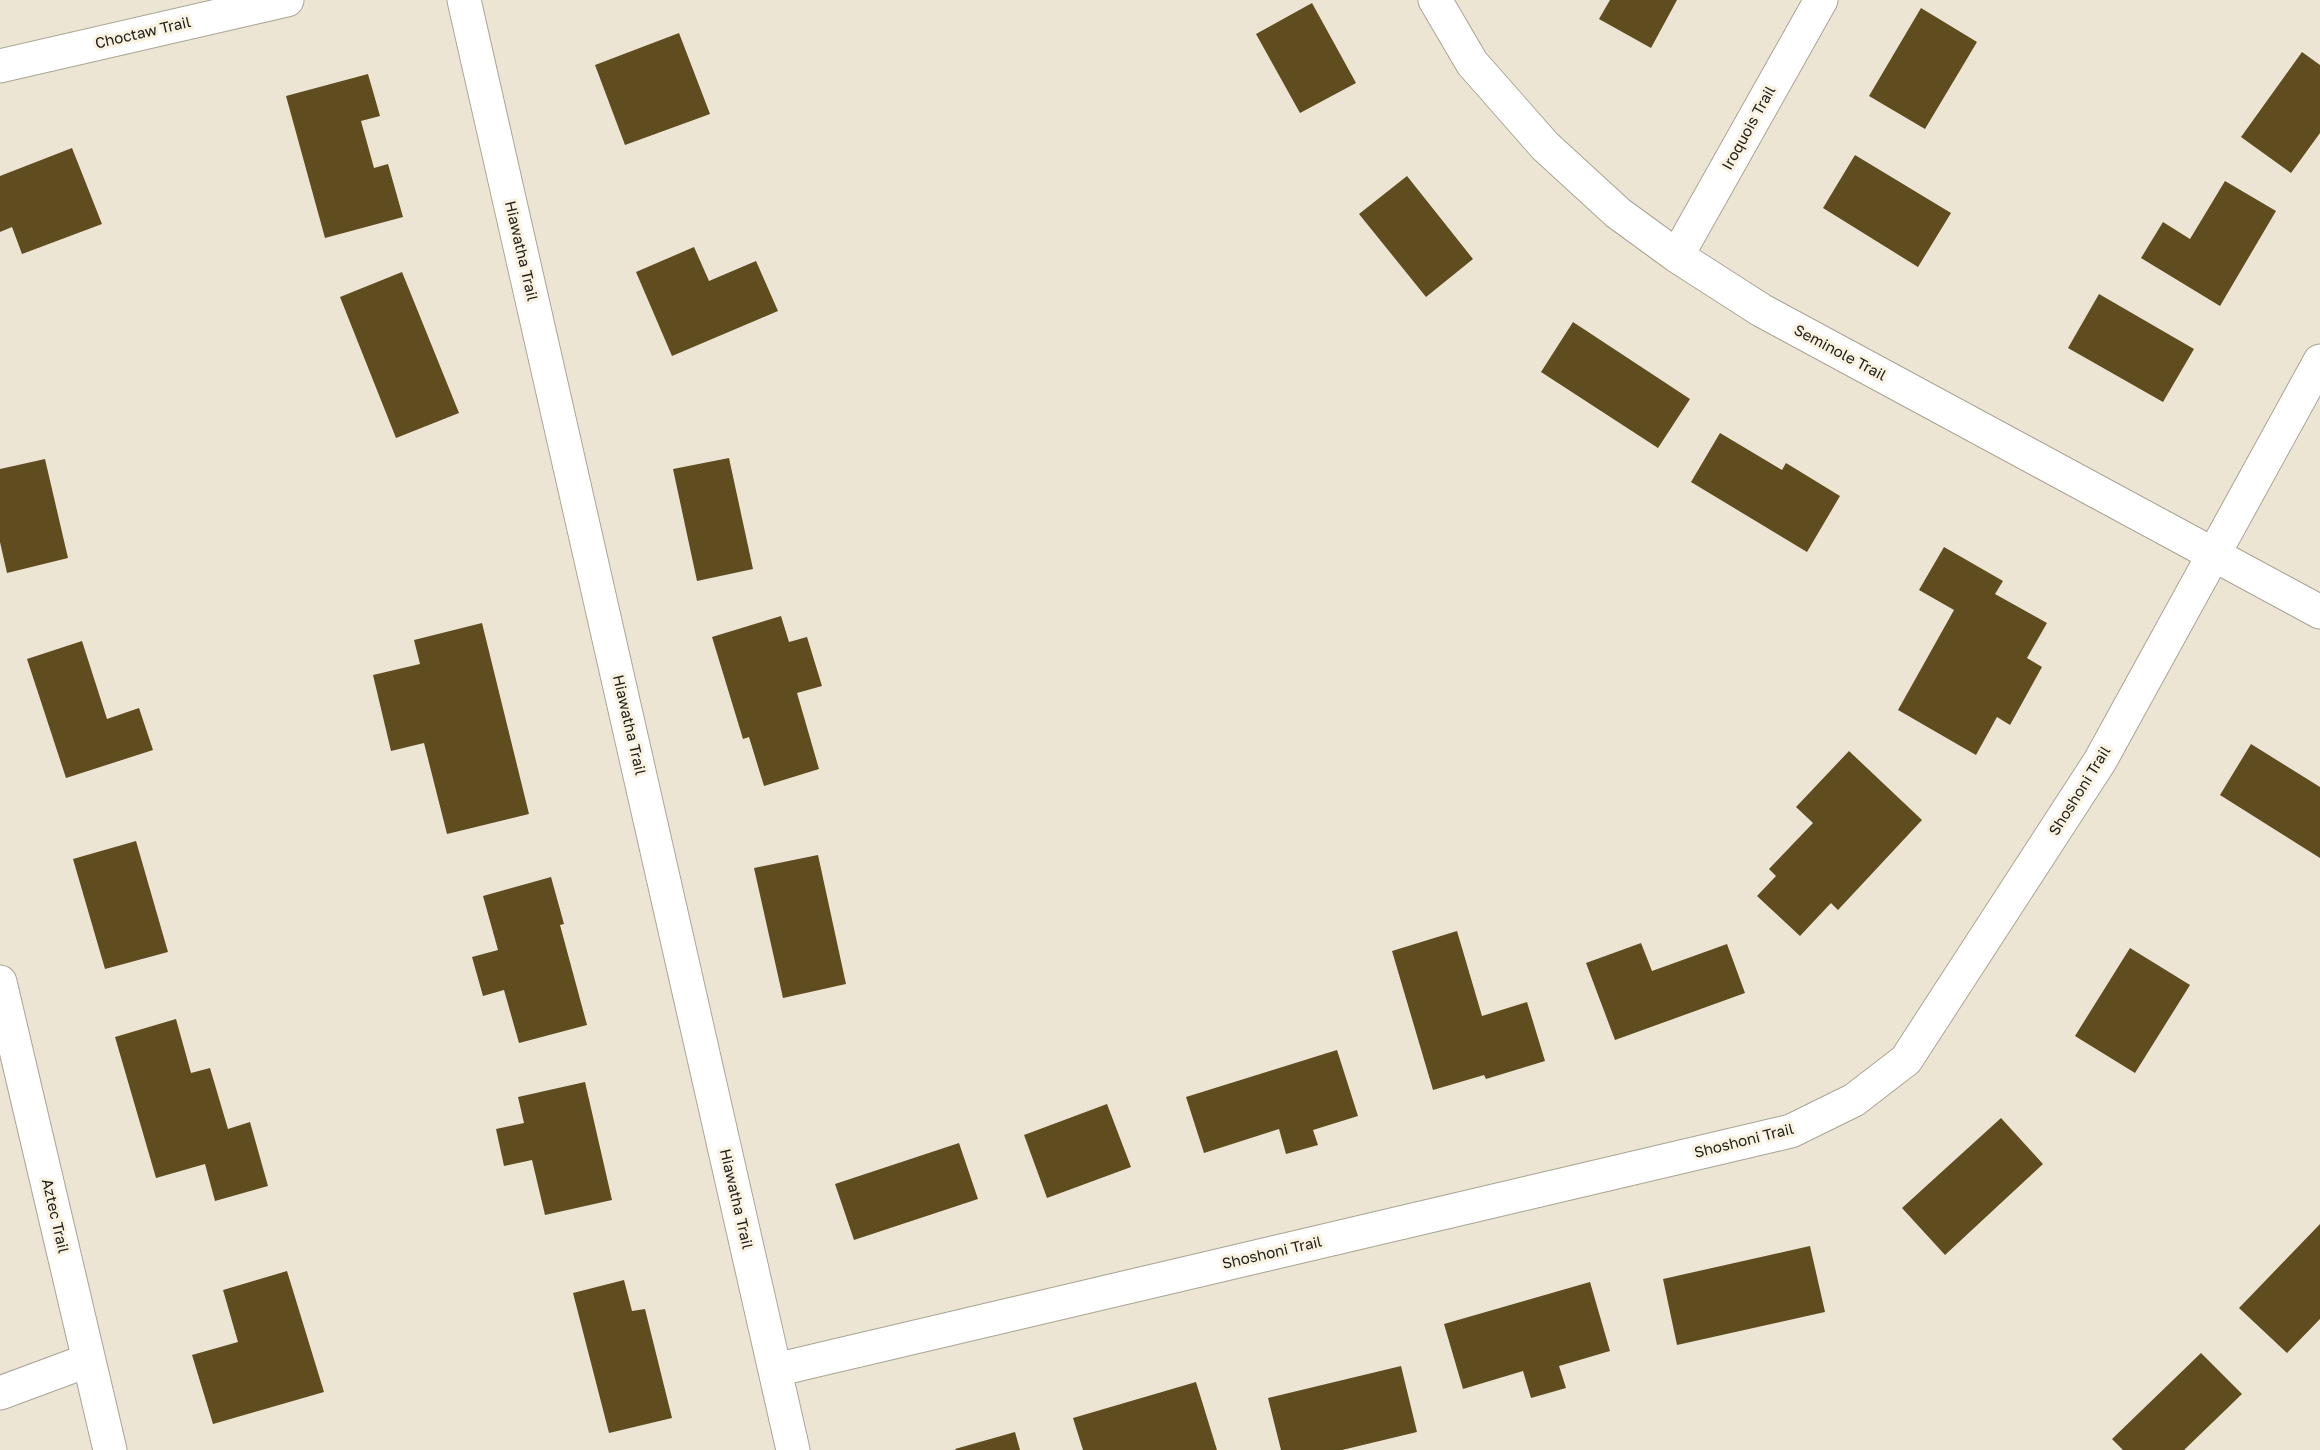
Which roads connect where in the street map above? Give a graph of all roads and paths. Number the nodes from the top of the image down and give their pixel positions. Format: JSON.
{"nodes":[{"id":1,"x":287,"y":0,"type":"edge"},
{"id":2,"x":464,"y":0,"type":"edge"},
{"id":3,"x":1435,"y":0,"type":"edge"},
{"id":4,"x":1821,"y":0,"type":"edge"},
{"id":5,"x":0,"y":66,"type":"edge"},
{"id":6,"x":1677,"y":256,"type":"junction"},
{"id":7,"x":2320,"y":361,"type":"edge"},
{"id":8,"x":2213,"y":555,"type":"junction"},
{"id":9,"x":2320,"y":612,"type":"edge"},
{"id":10,"x":0,"y":982,"type":"edge"},
{"id":11,"x":89,"y":1360,"type":"junction"},
{"id":12,"x":775,"y":1370,"type":"junction"},
{"id":13,"x":0,"y":1393,"type":"edge"},
{"id":14,"x":110,"y":1450,"type":"edge"},
{"id":15,"x":793,"y":1450,"type":"edge"}],
"edges":[{"from":1,"to":5,"type":"street","name":"Choctaw Trail"},
{"from":2,"to":12,"type":"street","name":"Hiawatha Trail"},
{"from":3,"to":6,"type":"street","name":"Seminole Trail"},
{"from":4,"to":6,"type":"street","name":"Iroquois Trail"},
{"from":6,"to":8,"type":"street","name":"Seminole Trail"},
{"from":7,"to":8,"type":"street","name":"Shoshoni Trail"},
{"from":8,"to":9,"type":"street","name":"Seminole Trail"},
{"from":8,"to":12,"type":"street","name":"Shoshoni Trail"},
{"from":10,"to":11,"type":"street","name":"Aztec Trail"},
{"from":11,"to":13,"type":"street"},
{"from":11,"to":14,"type":"street","name":"Aztec Trail"},
{"from":12,"to":15,"type":"street","name":"Hiawatha Trail"}]}
